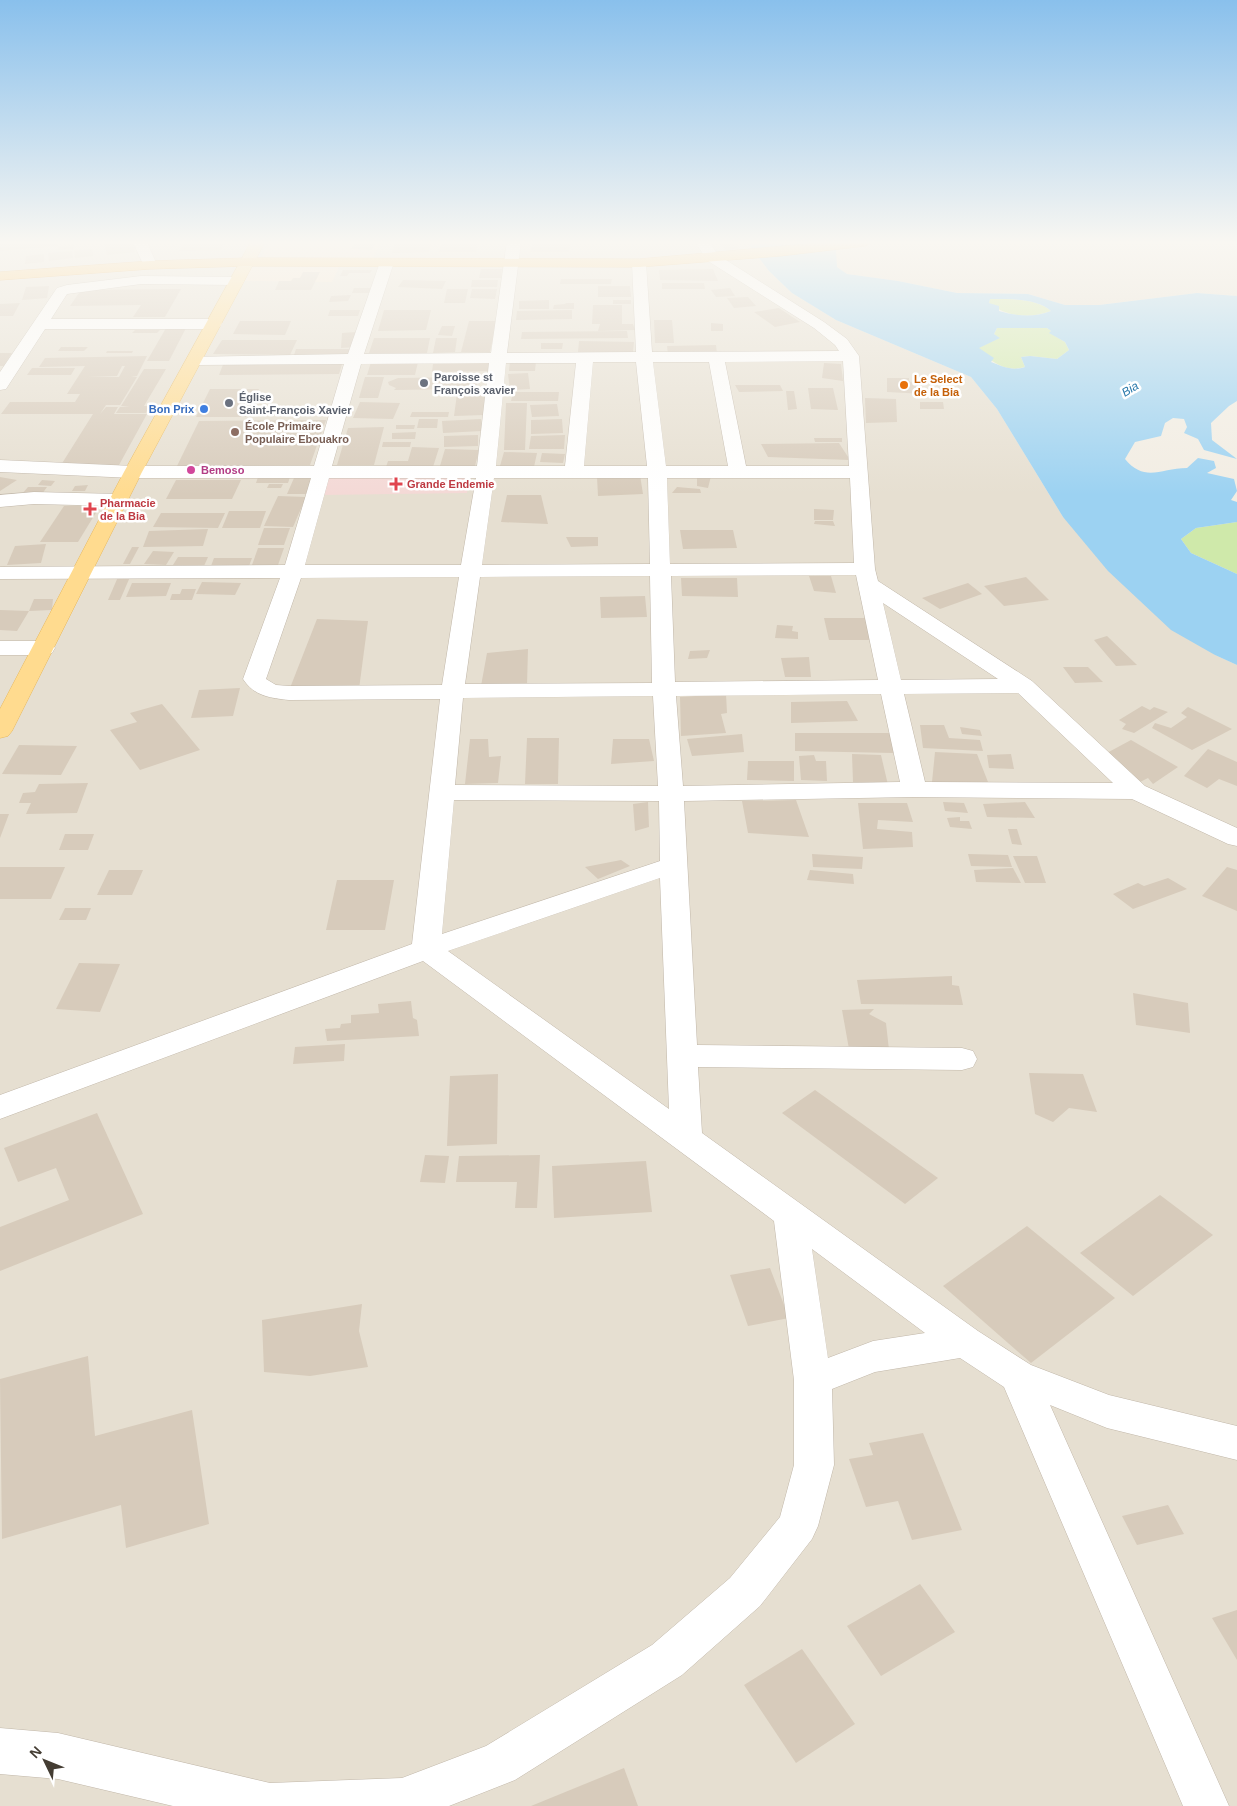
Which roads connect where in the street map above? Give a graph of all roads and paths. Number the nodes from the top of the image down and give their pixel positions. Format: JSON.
{"nodes":[{"id":1,"x":39,"y":326,"type":"edge"},
{"id":2,"x":213,"y":326,"type":"edge"},
{"id":3,"x":365,"y":326,"type":"edge"},
{"id":4,"x":502,"y":326,"type":"edge"},
{"id":5,"x":642,"y":326,"type":"edge"},
{"id":6,"x":821,"y":326,"type":"edge"},
{"id":7,"x":851,"y":356,"type":"junction"},
{"id":8,"x":644,"y":357,"type":"junction"},
{"id":9,"x":716,"y":357,"type":"junction"},
{"id":10,"x":498,"y":358,"type":"junction"},
{"id":11,"x":585,"y":358,"type":"junction"},
{"id":12,"x":354,"y":359,"type":"junction"},
{"id":13,"x":196,"y":360,"type":"junction"},
{"id":14,"x":0,"y":385,"type":"edge"},
{"id":15,"x":0,"y":466,"type":"edge"},
{"id":16,"x":133,"y":472,"type":"junction"},
{"id":17,"x":322,"y":472,"type":"junction"},
{"id":18,"x":486,"y":472,"type":"junction"},
{"id":19,"x":574,"y":472,"type":"junction"},
{"id":20,"x":657,"y":472,"type":"junction"},
{"id":21,"x":738,"y":472,"type":"junction"},
{"id":22,"x":858,"y":472,"type":"junction"},
{"id":23,"x":119,"y":500,"type":"junction"},
{"id":24,"x":0,"y":501,"type":"edge"},
{"id":25,"x":472,"y":571,"type":"junction"},
{"id":26,"x":661,"y":571,"type":"junction"},
{"id":27,"x":82,"y":572,"type":"junction"},
{"id":28,"x":293,"y":572,"type":"junction"},
{"id":29,"x":0,"y":573,"type":"edge"},
{"id":30,"x":866,"y":577,"type":"junction"},
{"id":31,"x":0,"y":648,"type":"edge"},
{"id":32,"x":44,"y":648,"type":"junction"},
{"id":33,"x":1024,"y":686,"type":"junction"},
{"id":34,"x":891,"y":687,"type":"junction"},
{"id":35,"x":664,"y":689,"type":"junction"},
{"id":36,"x":452,"y":692,"type":"junction"},
{"id":37,"x":0,"y":731,"type":"edge"},
{"id":38,"x":914,"y":790,"type":"junction"},
{"id":39,"x":1136,"y":791,"type":"junction"},
{"id":40,"x":443,"y":792,"type":"junction"},
{"id":41,"x":671,"y":794,"type":"junction"},
{"id":42,"x":1237,"y":838,"type":"edge"},
{"id":43,"x":673,"y":864,"type":"junction"},
{"id":44,"x":426,"y":950,"type":"junction"},
{"id":45,"x":683,"y":1056,"type":"junction"},
{"id":46,"x":962,"y":1059,"type":"dead end"},
{"id":47,"x":0,"y":1107,"type":"edge"},
{"id":48,"x":686,"y":1140,"type":"junction"},
{"id":49,"x":790,"y":1215,"type":"junction"},
{"id":50,"x":965,"y":1342,"type":"junction"},
{"id":51,"x":1018,"y":1376,"type":"junction"},
{"id":52,"x":813,"y":1380,"type":"junction"},
{"id":53,"x":1237,"y":1443,"type":"edge"},
{"id":54,"x":0,"y":1751,"type":"edge"},
{"id":55,"x":1206,"y":1806,"type":"edge"}],
"edges":[{"from":1,"to":14,"type":"street"},
{"from":2,"to":13,"type":"main road"},
{"from":3,"to":12,"type":"street"},
{"from":4,"to":10,"type":"street"},
{"from":5,"to":8,"type":"street"},
{"from":6,"to":7,"type":"street"},
{"from":7,"to":9,"type":"street"},
{"from":7,"to":22,"type":"street"},
{"from":8,"to":9,"type":"street"},
{"from":8,"to":11,"type":"street"},
{"from":8,"to":20,"type":"street"},
{"from":9,"to":21,"type":"street"},
{"from":10,"to":11,"type":"street"},
{"from":10,"to":12,"type":"street"},
{"from":10,"to":18,"type":"street"},
{"from":11,"to":19,"type":"street"},
{"from":12,"to":13,"type":"street"},
{"from":12,"to":17,"type":"street"},
{"from":13,"to":16,"type":"main road"},
{"from":15,"to":16,"type":"street"},
{"from":16,"to":17,"type":"street"},
{"from":16,"to":23,"type":"main road"},
{"from":17,"to":18,"type":"street"},
{"from":17,"to":28,"type":"street"},
{"from":18,"to":19,"type":"street"},
{"from":18,"to":25,"type":"street"},
{"from":19,"to":20,"type":"street"},
{"from":20,"to":21,"type":"street"},
{"from":20,"to":26,"type":"street"},
{"from":21,"to":22,"type":"street"},
{"from":22,"to":30,"type":"street"},
{"from":23,"to":24,"type":"street"},
{"from":23,"to":27,"type":"main road"},
{"from":25,"to":26,"type":"street"},
{"from":25,"to":28,"type":"street"},
{"from":25,"to":36,"type":"street"},
{"from":26,"to":30,"type":"street"},
{"from":26,"to":35,"type":"street"},
{"from":27,"to":28,"type":"street"},
{"from":27,"to":29,"type":"street"},
{"from":27,"to":32,"type":"main road"},
{"from":28,"to":36,"type":"street"},
{"from":30,"to":33,"type":"street"},
{"from":30,"to":34,"type":"street"},
{"from":31,"to":32,"type":"street"},
{"from":32,"to":37,"type":"main road"},
{"from":33,"to":34,"type":"street"},
{"from":33,"to":39,"type":"street"},
{"from":34,"to":35,"type":"street"},
{"from":34,"to":38,"type":"street"},
{"from":35,"to":36,"type":"street"},
{"from":35,"to":41,"type":"street"},
{"from":36,"to":40,"type":"street"},
{"from":38,"to":39,"type":"street"},
{"from":38,"to":41,"type":"street"},
{"from":39,"to":42,"type":"street"},
{"from":40,"to":41,"type":"street"},
{"from":40,"to":44,"type":"street"},
{"from":41,"to":43,"type":"street"},
{"from":43,"to":44,"type":"street"},
{"from":43,"to":45,"type":"street"},
{"from":44,"to":47,"type":"street"},
{"from":44,"to":48,"type":"street"},
{"from":45,"to":46,"type":"street"},
{"from":45,"to":48,"type":"street"},
{"from":48,"to":49,"type":"street"},
{"from":49,"to":50,"type":"street"},
{"from":49,"to":52,"type":"street"},
{"from":50,"to":51,"type":"street"},
{"from":50,"to":52,"type":"street"},
{"from":51,"to":53,"type":"street"},
{"from":51,"to":55,"type":"street"},
{"from":52,"to":54,"type":"street"}]}
